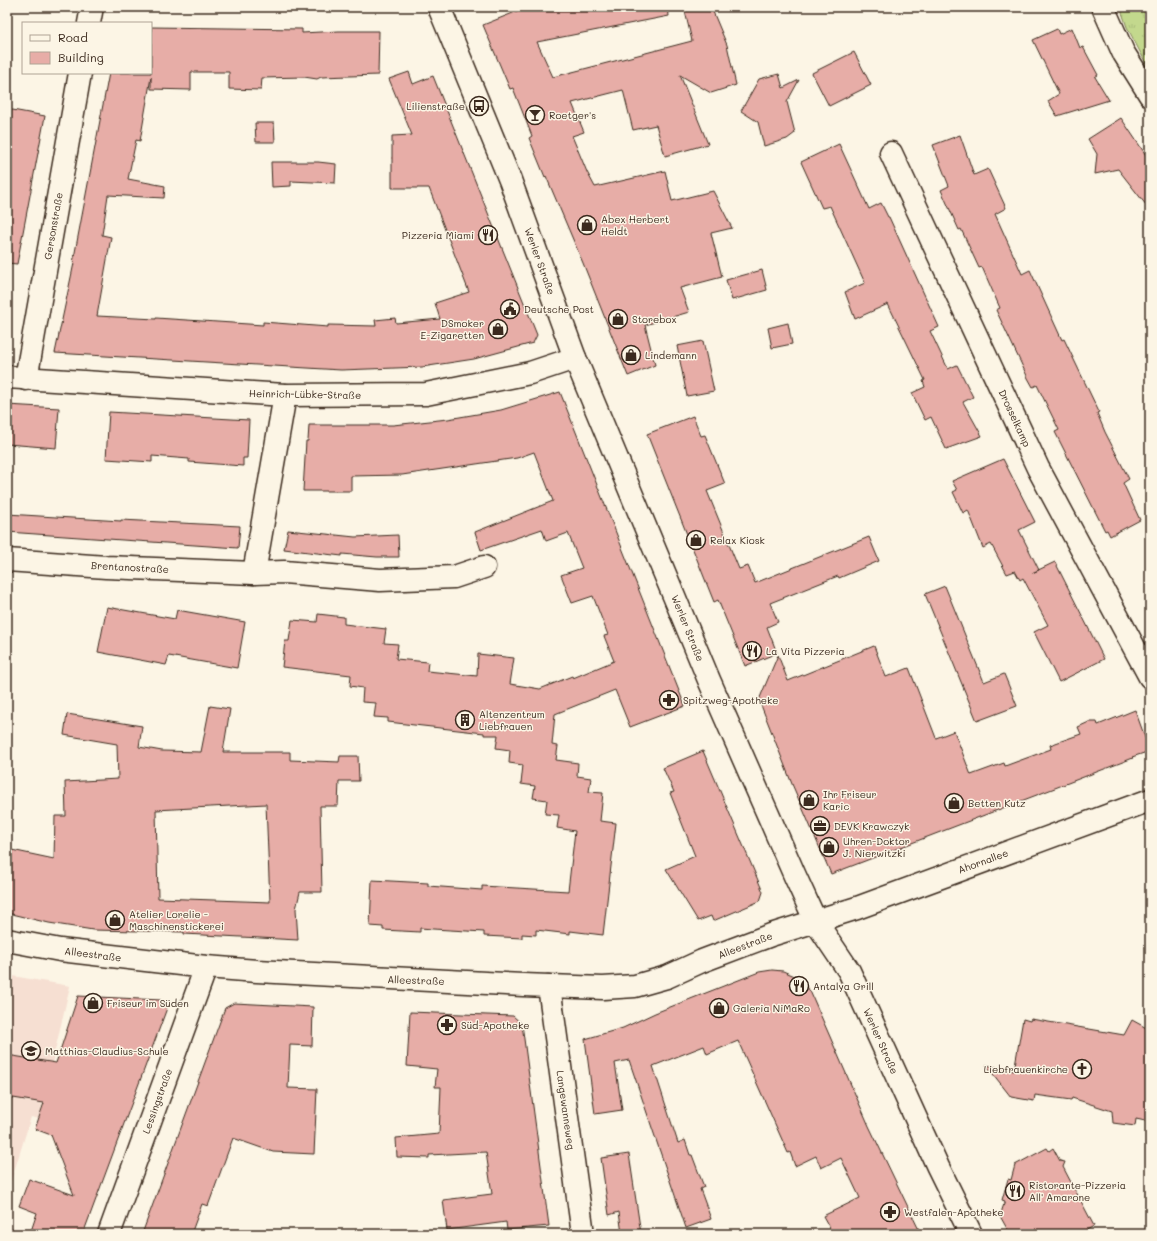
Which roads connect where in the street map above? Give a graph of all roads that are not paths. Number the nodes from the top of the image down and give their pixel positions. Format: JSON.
{"nodes":[{"id":1,"x":92,"y":7,"type":"edge"},
{"id":2,"x":440,"y":7,"type":"edge"},
{"id":3,"x":1103,"y":7,"type":"edge"},
{"id":4,"x":89,"y":22,"type":"edge"},
{"id":5,"x":80,"y":74,"type":"edge"},
{"id":6,"x":1150,"y":95,"type":"edge"},
{"id":7,"x":891,"y":153,"type":"dead end"},
{"id":8,"x":576,"y":358,"type":"junction"},
{"id":9,"x":17,"y":378,"type":"edge"},
{"id":10,"x":285,"y":395,"type":"junction"},
{"id":11,"x":7,"y":560,"type":"edge"},
{"id":12,"x":484,"y":567,"type":"dead end"},
{"id":13,"x":254,"y":573,"type":"junction"},
{"id":14,"x":1150,"y":677,"type":"edge"},
{"id":15,"x":1150,"y":800,"type":"edge"},
{"id":16,"x":816,"y":922,"type":"junction"},
{"id":17,"x":7,"y":940,"type":"edge"},
{"id":18,"x":206,"y":967,"type":"junction"},
{"id":19,"x":549,"y":986,"type":"junction"},
{"id":20,"x":109,"y":1234,"type":"edge"},
{"id":21,"x":583,"y":1234,"type":"edge"},
{"id":22,"x":971,"y":1234,"type":"edge"}],
"edges":[{"from":1,"to":4,"type":"street"},
{"from":2,"to":8,"type":"street","name":"Werler Straße"},
{"from":3,"to":6,"type":"street"},
{"from":5,"to":9,"type":"street","name":"Gersonstraße"},
{"from":7,"to":14,"type":"street","name":"Drosselkamp"},
{"from":8,"to":10,"type":"street","name":"Heinrich-Lübke-Straße"},
{"from":8,"to":16,"type":"street","name":"Werler Straße"},
{"from":9,"to":10,"type":"street","name":"Heinrich-Lübke-Straße"},
{"from":10,"to":13,"type":"street"},
{"from":11,"to":13,"type":"street","name":"Brentanostraße"},
{"from":12,"to":13,"type":"street","name":"Brentanostraße"},
{"from":15,"to":16,"type":"street","name":"Ahornallee"},
{"from":16,"to":19,"type":"street","name":"Alleestraße"},
{"from":16,"to":22,"type":"street","name":"Werler Straße"},
{"from":17,"to":18,"type":"street","name":"Alleestraße"},
{"from":18,"to":19,"type":"street","name":"Alleestraße"},
{"from":18,"to":20,"type":"street","name":"Lessingstraße"},
{"from":19,"to":21,"type":"street","name":"Langewanneweg"}]}
